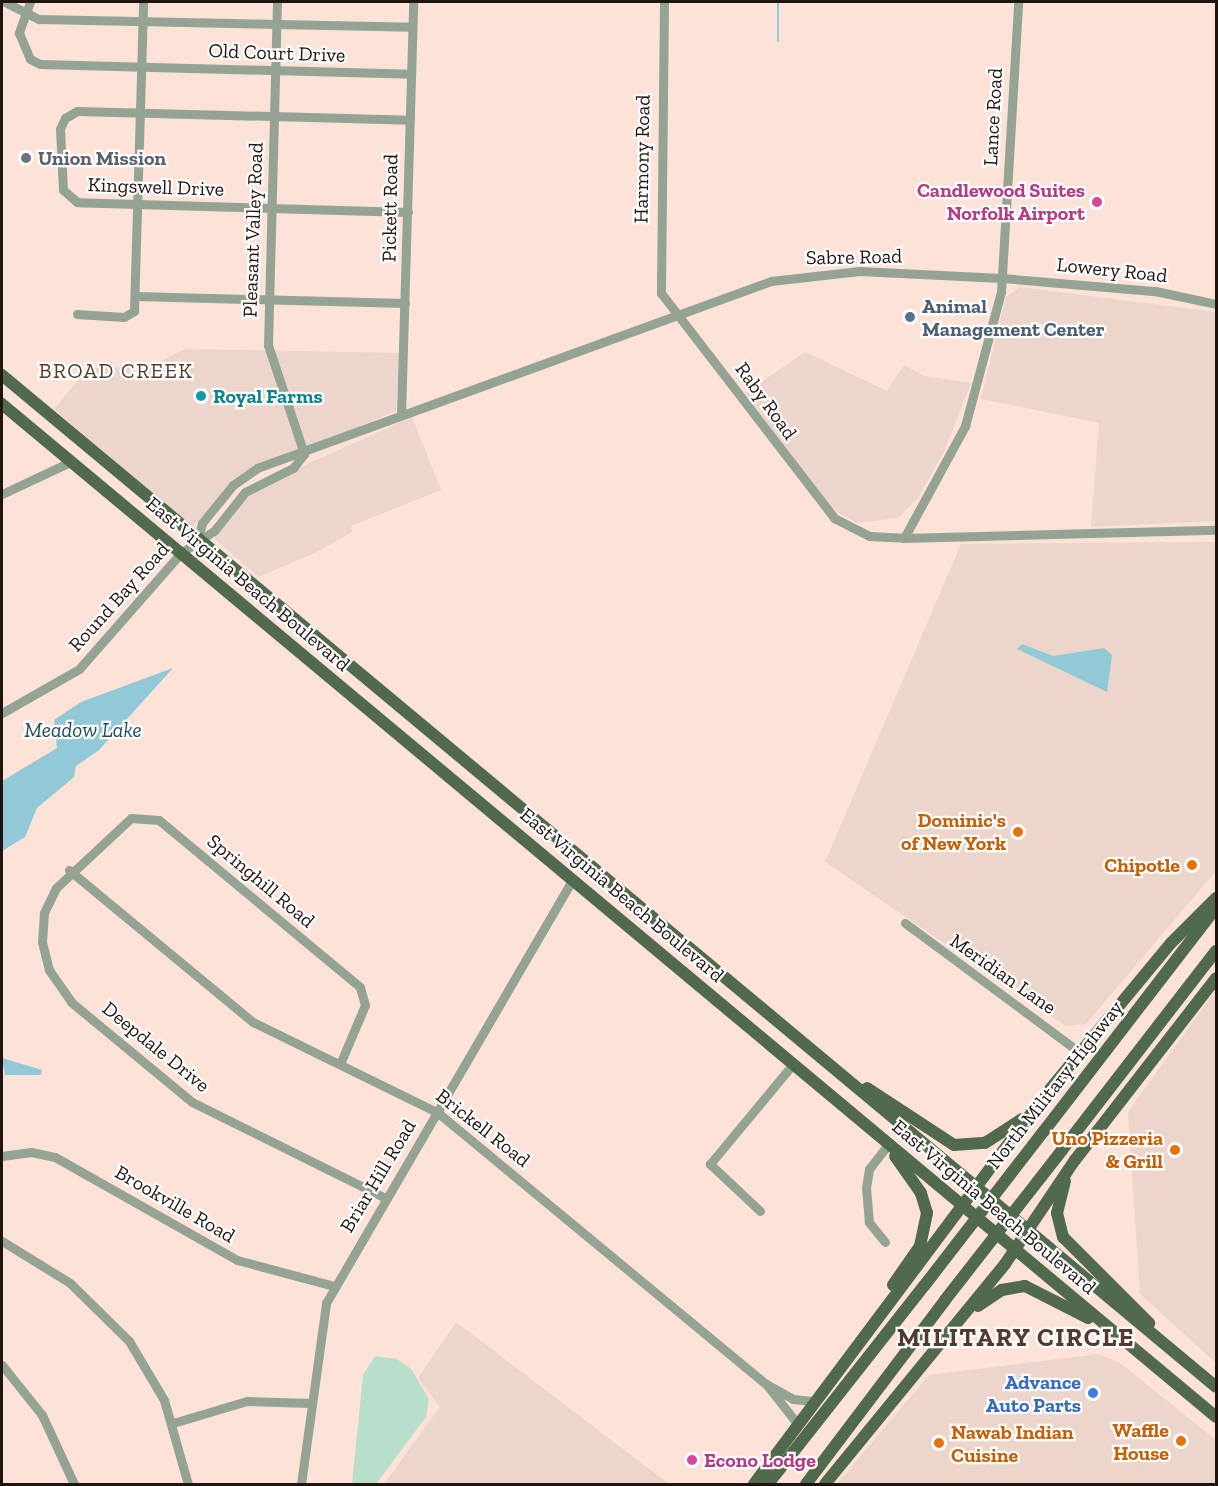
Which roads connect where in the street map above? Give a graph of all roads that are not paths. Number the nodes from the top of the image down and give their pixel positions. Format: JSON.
{"nodes":[{"id":1,"x":5,"y":2,"type":"edge"},
{"id":2,"x":30,"y":2,"type":"edge"},
{"id":3,"x":144,"y":2,"type":"edge"},
{"id":4,"x":277,"y":2,"type":"edge"},
{"id":5,"x":413,"y":2,"type":"edge"},
{"id":6,"x":664,"y":2,"type":"edge"},
{"id":7,"x":1018,"y":2,"type":"edge"},
{"id":8,"x":24,"y":14,"type":"junction"},
{"id":9,"x":143,"y":21,"type":"junction"},
{"id":10,"x":276,"y":25,"type":"junction"},
{"id":11,"x":412,"y":27,"type":"junction"},
{"id":12,"x":142,"y":67,"type":"junction"},
{"id":13,"x":275,"y":71,"type":"junction"},
{"id":14,"x":411,"y":74,"type":"junction"},
{"id":15,"x":141,"y":112,"type":"junction"},
{"id":16,"x":275,"y":116,"type":"junction"},
{"id":17,"x":410,"y":120,"type":"junction"},
{"id":18,"x":137,"y":204,"type":"junction"},
{"id":19,"x":273,"y":208,"type":"junction"},
{"id":20,"x":408,"y":212,"type":"junction"},
{"id":21,"x":1002,"y":278,"type":"junction"},
{"id":22,"x":136,"y":296,"type":"junction"},
{"id":23,"x":270,"y":300,"type":"junction"},
{"id":24,"x":405,"y":303,"type":"junction"},
{"id":25,"x":1216,"y":304,"type":"edge"},
{"id":26,"x":675,"y":312,"type":"junction"},
{"id":27,"x":77,"y":314,"type":"dead end"},
{"id":28,"x":2,"y":375,"type":"edge"},
{"id":29,"x":2,"y":404,"type":"edge"},
{"id":30,"x":401,"y":415,"type":"junction"},
{"id":31,"x":304,"y":454,"type":"junction"},
{"id":32,"x":70,"y":462,"type":"junction"},
{"id":33,"x":2,"y":494,"type":"edge"},
{"id":34,"x":1216,"y":530,"type":"edge"},
{"id":35,"x":198,"y":538,"type":"junction"},
{"id":36,"x":904,"y":538,"type":"junction"},
{"id":37,"x":181,"y":554,"type":"junction"},
{"id":38,"x":2,"y":712,"type":"edge"},
{"id":39,"x":69,"y":870,"type":"junction"},
{"id":40,"x":573,"y":879,"type":"junction"},
{"id":41,"x":1216,"y":898,"type":"edge"},
{"id":42,"x":1216,"y":908,"type":"edge"},
{"id":43,"x":905,"y":923,"type":"dead end"},
{"id":44,"x":1216,"y":951,"type":"edge"},
{"id":45,"x":1216,"y":978,"type":"edge"},
{"id":46,"x":1081,"y":1053,"type":"junction"},
{"id":47,"x":340,"y":1064,"type":"junction"},
{"id":48,"x":793,"y":1064,"type":"junction"},
{"id":49,"x":836,"y":1071,"type":"junction"},
{"id":50,"x":1035,"y":1109,"type":"junction"},
{"id":51,"x":437,"y":1112,"type":"junction"},
{"id":52,"x":888,"y":1145,"type":"junction"},
{"id":53,"x":2,"y":1156,"type":"edge"},
{"id":54,"x":1075,"y":1160,"type":"junction"},
{"id":55,"x":974,"y":1187,"type":"junction"},
{"id":56,"x":385,"y":1198,"type":"junction"},
{"id":57,"x":961,"y":1204,"type":"junction"},
{"id":58,"x":760,"y":1211,"type":"dead end"},
{"id":59,"x":1027,"y":1231,"type":"junction"},
{"id":60,"x":2,"y":1241,"type":"edge"},
{"id":61,"x":885,"y":1242,"type":"dead end"},
{"id":62,"x":1015,"y":1249,"type":"junction"},
{"id":63,"x":334,"y":1286,"type":"junction"},
{"id":64,"x":963,"y":1318,"type":"junction"},
{"id":65,"x":1125,"y":1342,"type":"junction"},
{"id":66,"x":850,"y":1350,"type":"junction"},
{"id":67,"x":2,"y":1365,"type":"edge"},
{"id":68,"x":1189,"y":1365,"type":"junction"},
{"id":69,"x":766,"y":1384,"type":"junction"},
{"id":70,"x":1216,"y":1387,"type":"edge"},
{"id":71,"x":812,"y":1401,"type":"junction"},
{"id":72,"x":310,"y":1403,"type":"junction"},
{"id":73,"x":1216,"y":1417,"type":"edge"},
{"id":74,"x":796,"y":1422,"type":"junction"},
{"id":75,"x":173,"y":1423,"type":"junction"},
{"id":76,"x":74,"y":1485,"type":"edge"},
{"id":77,"x":188,"y":1485,"type":"edge"},
{"id":78,"x":301,"y":1485,"type":"edge"},
{"id":79,"x":754,"y":1485,"type":"edge"},
{"id":80,"x":768,"y":1485,"type":"edge"},
{"id":81,"x":806,"y":1485,"type":"edge"},
{"id":82,"x":825,"y":1485,"type":"edge"}],
"edges":[{"from":1,"to":8,"type":"street"},
{"from":2,"to":8,"type":"street"},
{"from":3,"to":9,"type":"street"},
{"from":4,"to":10,"type":"street","name":"Pleasant Valley Road"},
{"from":5,"to":11,"type":"street","name":"Pickett Road"},
{"from":6,"to":26,"type":"street","name":"Harmony Road"},
{"from":7,"to":21,"type":"street","name":"Lance Road"},
{"from":8,"to":9,"type":"street"},
{"from":8,"to":12,"type":"street","name":"Old Court Drive"},
{"from":9,"to":10,"type":"street"},
{"from":9,"to":12,"type":"street"},
{"from":10,"to":11,"type":"street"},
{"from":10,"to":13,"type":"street","name":"Pleasant Valley Road"},
{"from":11,"to":14,"type":"street","name":"Pickett Road"},
{"from":12,"to":13,"type":"street","name":"Old Court Drive"},
{"from":12,"to":15,"type":"street"},
{"from":13,"to":14,"type":"street","name":"Old Court Drive"},
{"from":13,"to":16,"type":"street","name":"Pleasant Valley Road"},
{"from":14,"to":17,"type":"street","name":"Pickett Road"},
{"from":15,"to":16,"type":"street"},
{"from":15,"to":18,"type":"street"},
{"from":15,"to":18,"type":"street","name":"Kingswell Drive"},
{"from":16,"to":17,"type":"street"},
{"from":16,"to":19,"type":"street","name":"Pleasant Valley Road"},
{"from":17,"to":20,"type":"street","name":"Pickett Road"},
{"from":18,"to":19,"type":"street","name":"Kingswell Drive"},
{"from":18,"to":22,"type":"street"},
{"from":19,"to":20,"type":"street","name":"Kingswell Drive"},
{"from":19,"to":23,"type":"street","name":"Pleasant Valley Road"},
{"from":20,"to":24,"type":"street","name":"Pickett Road"},
{"from":21,"to":25,"type":"street","name":"Lowery Road"},
{"from":21,"to":26,"type":"street","name":"Sabre Road"},
{"from":21,"to":36,"type":"street","name":"Lance Road"},
{"from":22,"to":23,"type":"street"},
{"from":22,"to":27,"type":"street"},
{"from":23,"to":24,"type":"street"},
{"from":23,"to":31,"type":"street","name":"Pleasant Valley Road"},
{"from":24,"to":30,"type":"street","name":"Pickett Road"},
{"from":26,"to":30,"type":"street"},
{"from":26,"to":36,"type":"street","name":"Raby Road"},
{"from":28,"to":35,"type":"main road","name":"East Virginia Beach Boulevard"},
{"from":29,"to":32,"type":"main road","name":"East Virginia Beach Boulevard"},
{"from":30,"to":31,"type":"street"},
{"from":31,"to":35,"type":"street"},
{"from":31,"to":35,"type":"street"},
{"from":32,"to":33,"type":"street"},
{"from":32,"to":37,"type":"main road","name":"East Virginia Beach Boulevard"},
{"from":34,"to":36,"type":"street","name":"Raby Road"},
{"from":35,"to":37,"type":"street","name":"Round Bay Road"},
{"from":35,"to":49,"type":"main road","name":"East Virginia Beach Boulevard"},
{"from":37,"to":38,"type":"street","name":"Round Bay Road"},
{"from":37,"to":40,"type":"main road","name":"East Virginia Beach Boulevard"},
{"from":39,"to":47,"type":"street","name":"Brickell Road"},
{"from":39,"to":47,"type":"street","name":"Springhill Road"},
{"from":39,"to":56,"type":"street","name":"Deepdale Drive"},
{"from":40,"to":48,"type":"main road","name":"East Virginia Beach Boulevard"},
{"from":40,"to":51,"type":"street","name":"Briar Hill Road"},
{"from":41,"to":46,"type":"main road"},
{"from":42,"to":80,"type":"main road","name":"North Military Highway","bridge":true},
{"from":43,"to":46,"type":"street","name":"Meridian Lane"},
{"from":44,"to":81,"type":"main road","bridge":true},
{"from":45,"to":54,"type":"main road"},
{"from":46,"to":50,"type":"main road"},
{"from":47,"to":51,"type":"street","name":"Brickell Road"},
{"from":48,"to":52,"type":"main road","name":"East Virginia Beach Boulevard"},
{"from":48,"to":58,"type":"street"},
{"from":49,"to":50,"type":"main road"},
{"from":49,"to":55,"type":"main road","name":"East Virginia Beach Boulevard"},
{"from":50,"to":55,"type":"main road"},
{"from":51,"to":56,"type":"street","name":"Briar Hill Road"},
{"from":51,"to":69,"type":"street","name":"Brickell Road"},
{"from":52,"to":57,"type":"main road","name":"East Virginia Beach Boulevard"},
{"from":52,"to":61,"type":"street"},
{"from":52,"to":66,"type":"main road"},
{"from":53,"to":63,"type":"street","name":"Brookville Road"},
{"from":54,"to":59,"type":"main road"},
{"from":54,"to":68,"type":"main road"},
{"from":55,"to":57,"type":"main road"},
{"from":55,"to":59,"type":"main road","name":"East Virginia Beach Boulevard"},
{"from":56,"to":63,"type":"street","name":"Briar Hill Road"},
{"from":57,"to":62,"type":"main road","name":"East Virginia Beach Boulevard"},
{"from":57,"to":66,"type":"main road"},
{"from":59,"to":62,"type":"main road"},
{"from":59,"to":68,"type":"main road","name":"East Virginia Beach Boulevard"},
{"from":60,"to":75,"type":"street"},
{"from":62,"to":64,"type":"main road"},
{"from":62,"to":65,"type":"main road","name":"East Virginia Beach Boulevard"},
{"from":63,"to":72,"type":"street","name":"Briar Hill Road"},
{"from":64,"to":65,"type":"main road"},
{"from":64,"to":82,"type":"main road"},
{"from":65,"to":73,"type":"main road","name":"East Virginia Beach Boulevard"},
{"from":66,"to":71,"type":"main road"},
{"from":67,"to":76,"type":"street"},
{"from":68,"to":70,"type":"main road","name":"East Virginia Beach Boulevard"},
{"from":69,"to":71,"type":"street","name":"Brickell Road"},
{"from":69,"to":74,"type":"street","name":"Brickell Road"},
{"from":71,"to":74,"type":"main road"},
{"from":72,"to":75,"type":"street"},
{"from":72,"to":78,"type":"street","name":"Briar Hill Road"},
{"from":74,"to":79,"type":"main road"},
{"from":75,"to":77,"type":"street"}]}
